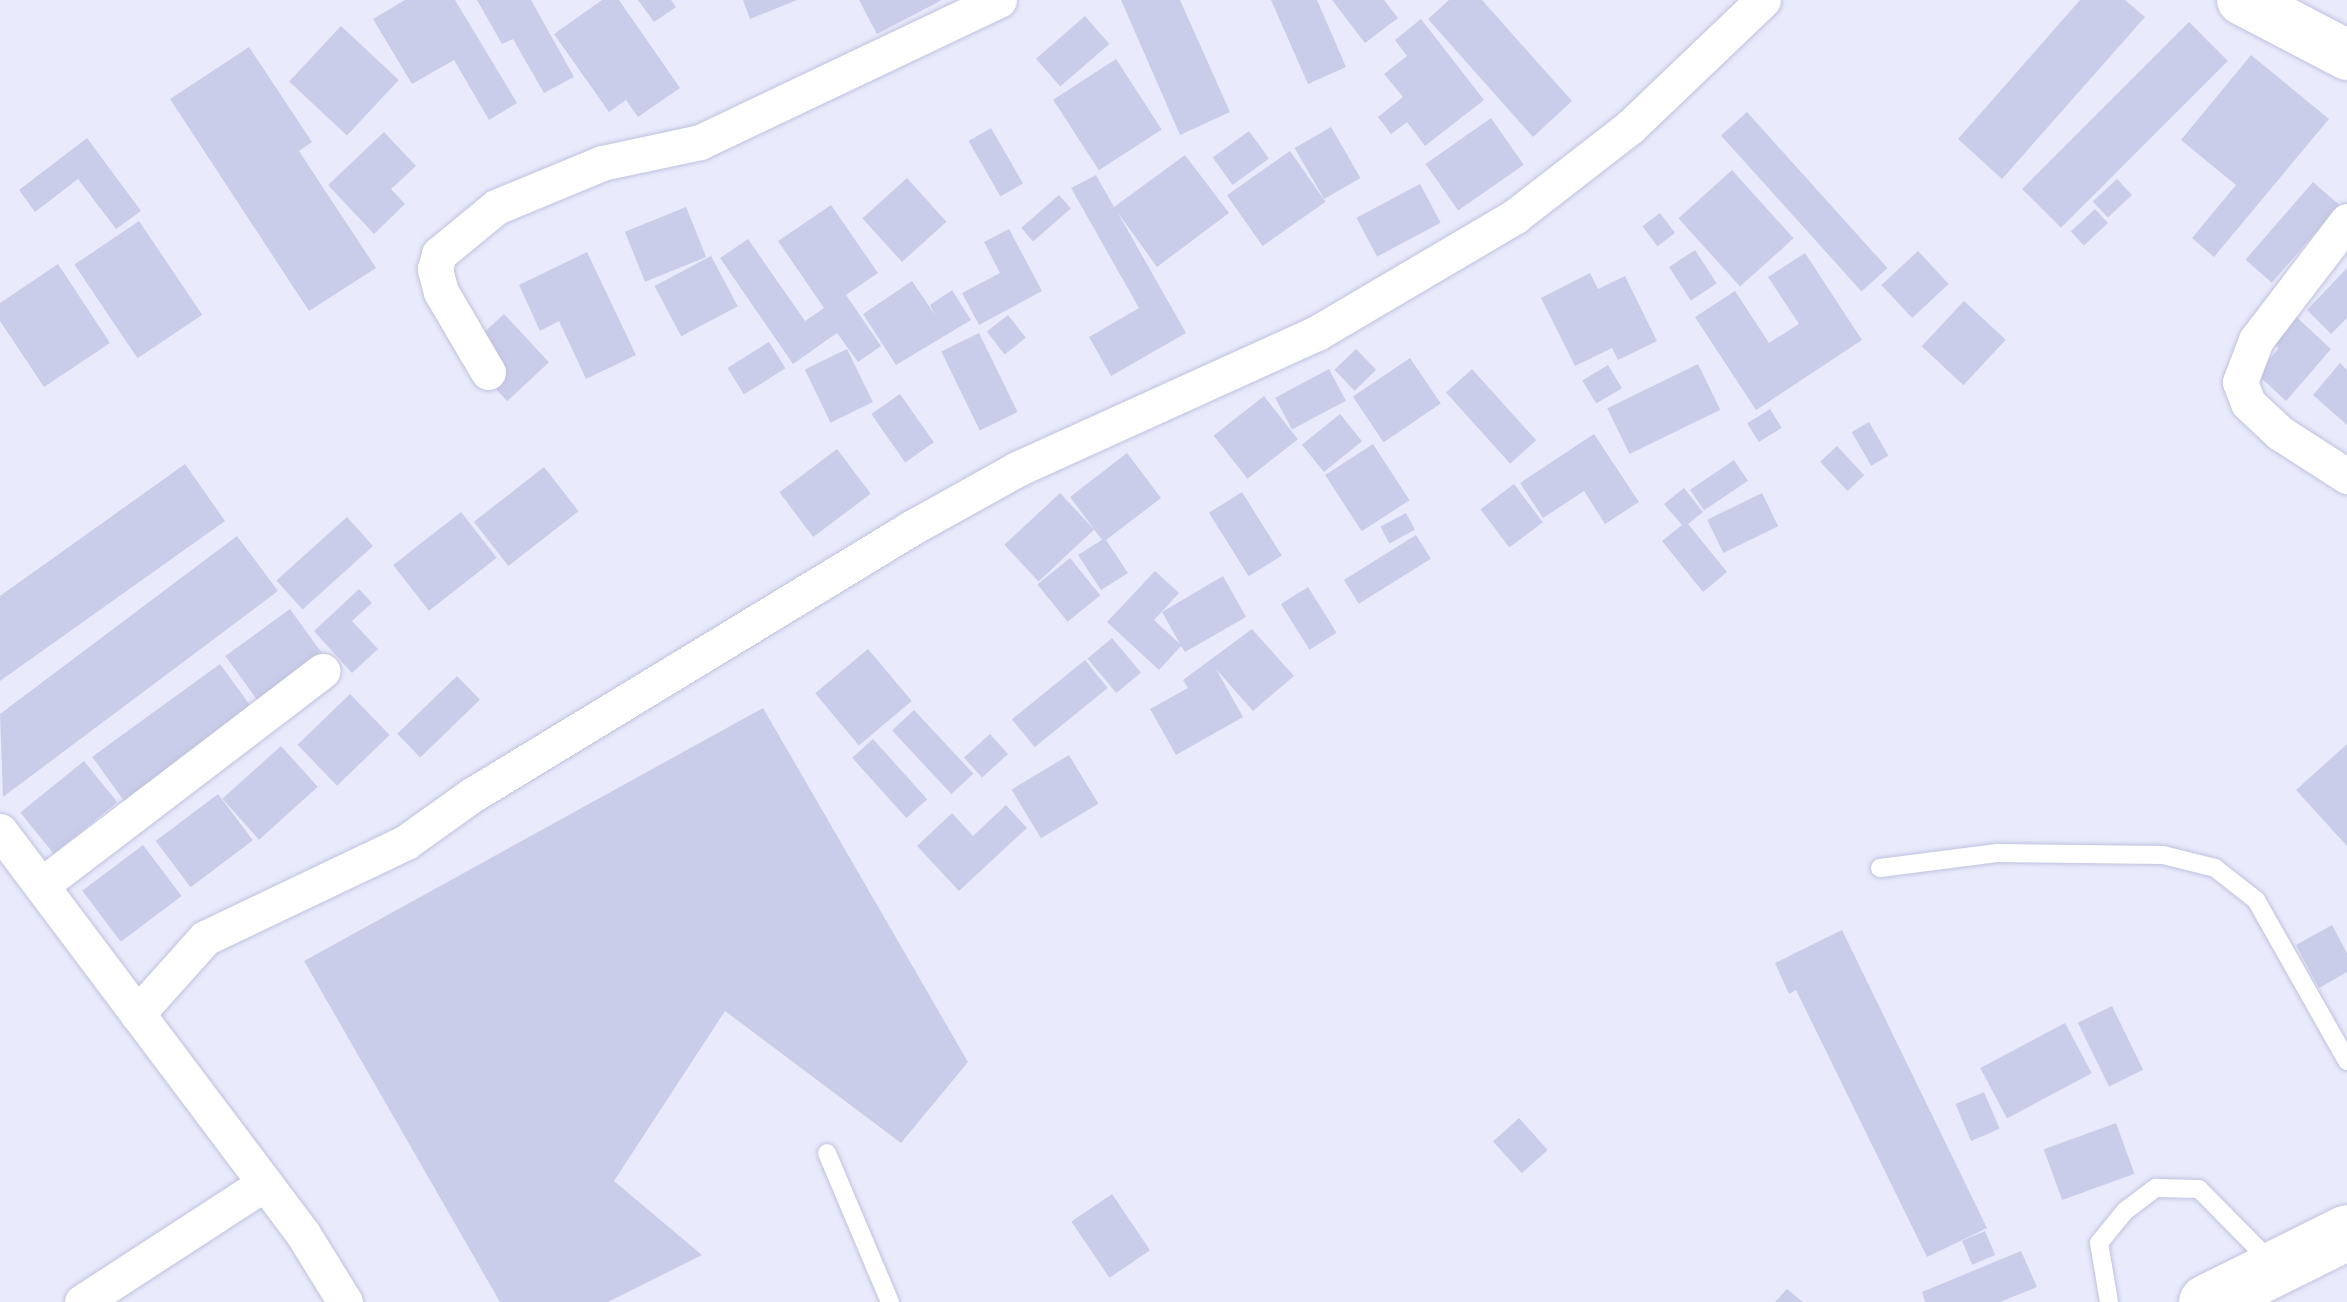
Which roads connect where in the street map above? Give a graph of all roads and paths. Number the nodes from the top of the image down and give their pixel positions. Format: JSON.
{"nodes":[{"id":1,"x":999,"y":0,"type":"edge"},
{"id":2,"x":1763,"y":0,"type":"edge"},
{"id":3,"x":2242,"y":0,"type":"edge"},
{"id":4,"x":2347,"y":54,"type":"edge"},
{"id":5,"x":2347,"y":221,"type":"edge"},
{"id":6,"x":488,"y":372,"type":"dead end"},
{"id":7,"x":2347,"y":476,"type":"edge"},
{"id":8,"x":322,"y":671,"type":"dead end"},
{"id":9,"x":0,"y":831,"type":"edge"},
{"id":10,"x":1880,"y":868,"type":"dead end"},
{"id":11,"x":44,"y":883,"type":"junction"},
{"id":12,"x":138,"y":1014,"type":"junction"},
{"id":13,"x":2347,"y":1061,"type":"edge"},
{"id":14,"x":827,"y":1153,"type":"dead end"},
{"id":15,"x":265,"y":1183,"type":"junction"},
{"id":16,"x":2347,"y":1232,"type":"edge"},
{"id":17,"x":2276,"y":1267,"type":"junction"},
{"id":18,"x":82,"y":1302,"type":"edge"},
{"id":19,"x":345,"y":1302,"type":"edge"},
{"id":20,"x":890,"y":1302,"type":"edge"},
{"id":21,"x":2110,"y":1302,"type":"edge"},
{"id":22,"x":2206,"y":1302,"type":"edge"}],
"edges":[{"from":1,"to":6,"type":"street"},
{"from":2,"to":12,"type":"street"},
{"from":3,"to":4,"type":"main road"},
{"from":5,"to":7,"type":"street"},
{"from":8,"to":11,"type":"street"},
{"from":9,"to":11,"type":"street"},
{"from":10,"to":13,"type":"lane"},
{"from":11,"to":12,"type":"street"},
{"from":12,"to":15,"type":"street"},
{"from":14,"to":20,"type":"lane"},
{"from":15,"to":18,"type":"street"},
{"from":15,"to":19,"type":"street"},
{"from":16,"to":17,"type":"highway"},
{"from":17,"to":21,"type":"lane"},
{"from":17,"to":22,"type":"highway"}]}
